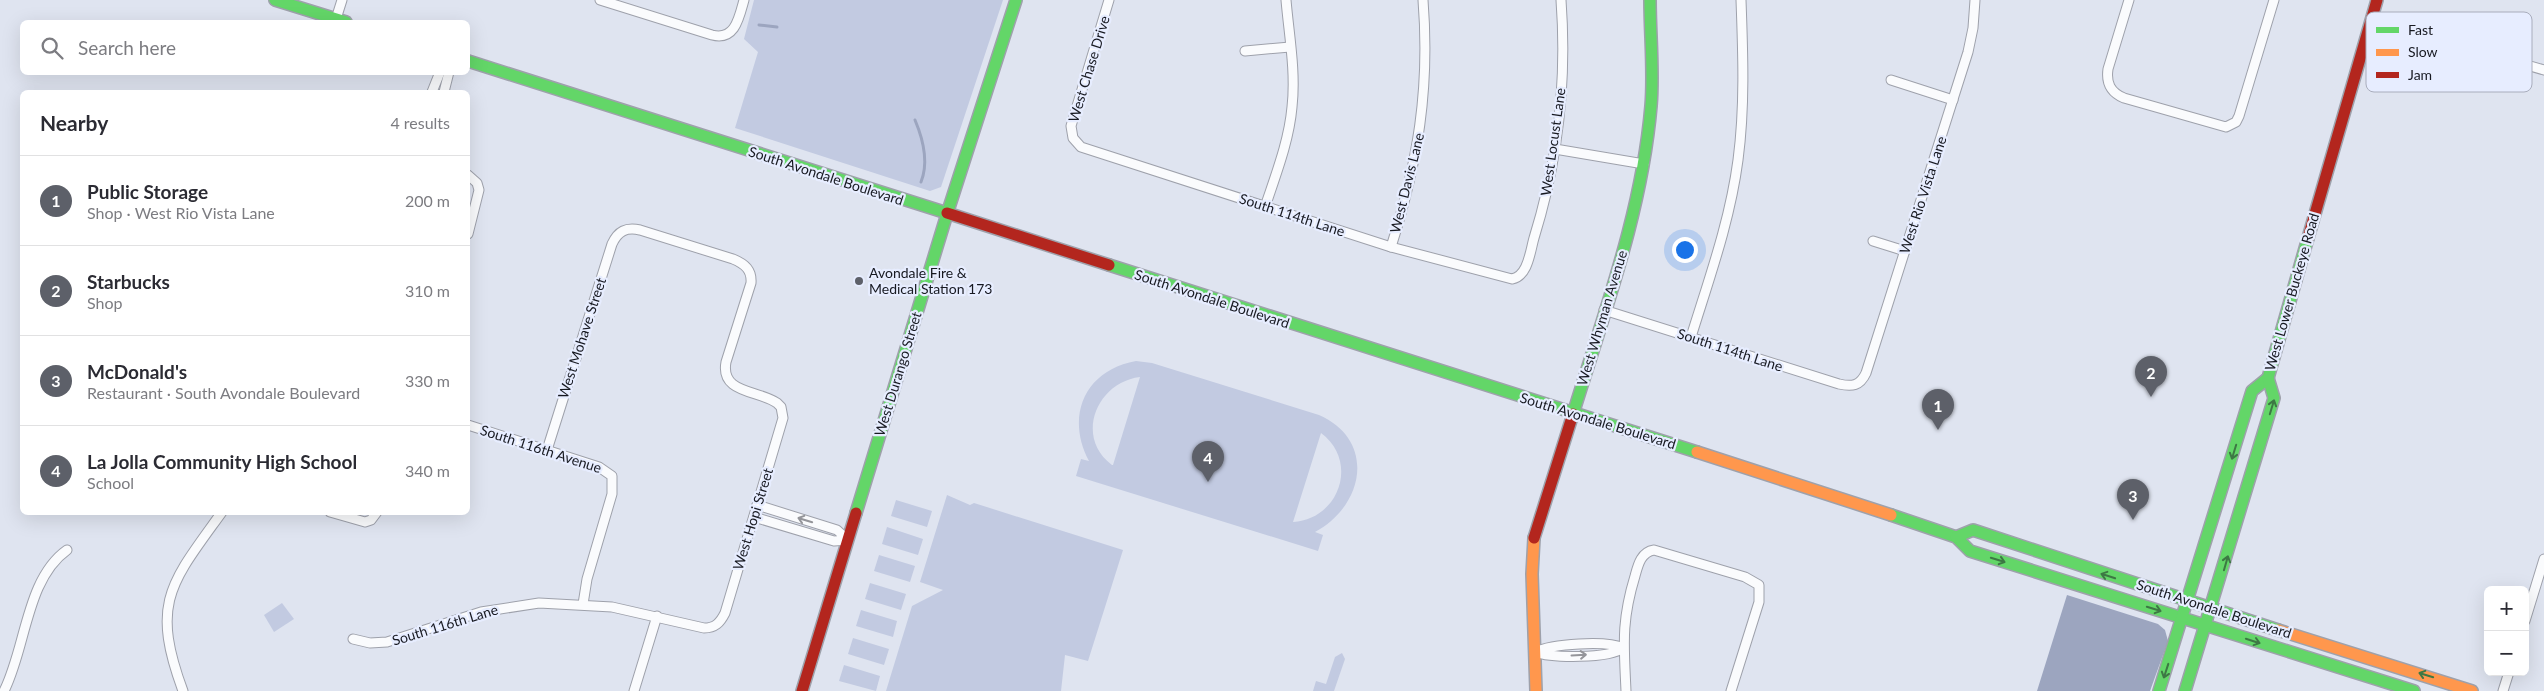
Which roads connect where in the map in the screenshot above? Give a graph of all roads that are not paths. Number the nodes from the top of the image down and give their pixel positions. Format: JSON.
{"nodes":[{"id":1,"x":275,"y":0,"type":"edge"},
{"id":2,"x":342,"y":0,"type":"edge"},
{"id":3,"x":600,"y":0,"type":"edge"},
{"id":4,"x":744,"y":0,"type":"edge"},
{"id":5,"x":1016,"y":0,"type":"edge"},
{"id":6,"x":1109,"y":0,"type":"edge"},
{"id":7,"x":1286,"y":0,"type":"edge"},
{"id":8,"x":1423,"y":0,"type":"edge"},
{"id":9,"x":1561,"y":0,"type":"edge"},
{"id":10,"x":1650,"y":0,"type":"edge"},
{"id":11,"x":1742,"y":0,"type":"edge"},
{"id":12,"x":1975,"y":0,"type":"edge"},
{"id":13,"x":2129,"y":0,"type":"edge"},
{"id":14,"x":2274,"y":0,"type":"edge"},
{"id":15,"x":614,"y":2,"type":"edge"},
{"id":16,"x":338,"y":20,"type":"edge"},
{"id":17,"x":341,"y":20,"type":"edge"},
{"id":18,"x":2366,"y":41,"type":"edge"},
{"id":19,"x":1290,"y":47,"type":"junction"},
{"id":20,"x":1245,"y":51,"type":"dead end"},
{"id":21,"x":470,"y":62,"type":"edge"},
{"id":22,"x":439,"y":75,"type":"edge"},
{"id":23,"x":449,"y":75,"type":"edge"},
{"id":24,"x":1891,"y":80,"type":"dead end"},
{"id":25,"x":433,"y":90,"type":"edge"},
{"id":26,"x":445,"y":90,"type":"edge"},
{"id":27,"x":1953,"y":100,"type":"junction"},
{"id":28,"x":1072,"y":138,"type":"joint"},
{"id":29,"x":1555,"y":149,"type":"junction"},
{"id":30,"x":1644,"y":164,"type":"junction"},
{"id":31,"x":470,"y":177,"type":"edge"},
{"id":32,"x":1265,"y":207,"type":"junction"},
{"id":33,"x":947,"y":214,"type":"junction"},
{"id":34,"x":470,"y":227,"type":"edge"},
{"id":35,"x":1873,"y":241,"type":"dead end"},
{"id":36,"x":1391,"y":247,"type":"junction"},
{"id":37,"x":1905,"y":252,"type":"junction"},
{"id":38,"x":1517,"y":278,"type":"joint"},
{"id":39,"x":1604,"y":310,"type":"junction"},
{"id":40,"x":1691,"y":337,"type":"junction"},
{"id":41,"x":2268,"y":378,"type":"junction"},
{"id":42,"x":1856,"y":386,"type":"joint"},
{"id":43,"x":781,"y":408,"type":"joint"},
{"id":44,"x":1572,"y":413,"type":"junction"},
{"id":45,"x":470,"y":426,"type":"edge"},
{"id":46,"x":547,"y":450,"type":"junction"},
{"id":47,"x":757,"y":505,"type":"junction"},
{"id":48,"x":220,"y":515,"type":"edge"},
{"id":49,"x":339,"y":515,"type":"edge"},
{"id":50,"x":375,"y":515,"type":"edge"},
{"id":51,"x":754,"y":517,"type":"junction"},
{"id":52,"x":1956,"y":537,"type":"junction"},
{"id":53,"x":848,"y":540,"type":"junction"},
{"id":54,"x":67,"y":550,"type":"dead end"},
{"id":55,"x":2544,"y":559,"type":"edge"},
{"id":56,"x":2188,"y":602,"type":"junction"},
{"id":57,"x":583,"y":604,"type":"junction"},
{"id":58,"x":2212,"y":609,"type":"junction"},
{"id":59,"x":2529,"y":609,"type":"edge"},
{"id":60,"x":657,"y":616,"type":"junction"},
{"id":61,"x":2183,"y":618,"type":"junction"},
{"id":62,"x":715,"y":626,"type":"joint"},
{"id":63,"x":2206,"y":626,"type":"junction"},
{"id":64,"x":353,"y":639,"type":"dead end"},
{"id":65,"x":1623,"y":648,"type":"junction"},
{"id":66,"x":1535,"y":652,"type":"junction"},
{"id":67,"x":2508,"y":676,"type":"edge"},
{"id":68,"x":4,"y":691,"type":"edge"},
{"id":69,"x":183,"y":691,"type":"edge"},
{"id":70,"x":634,"y":691,"type":"edge"},
{"id":71,"x":802,"y":691,"type":"edge"},
{"id":72,"x":1536,"y":691,"type":"edge"},
{"id":73,"x":1626,"y":691,"type":"edge"},
{"id":74,"x":1731,"y":691,"type":"edge"},
{"id":75,"x":2159,"y":691,"type":"edge"},
{"id":76,"x":2185,"y":691,"type":"edge"},
{"id":77,"x":2414,"y":691,"type":"edge"},
{"id":78,"x":2472,"y":691,"type":"edge"},
{"id":79,"x":2503,"y":691,"type":"edge"}],
"edges":[{"from":1,"to":16,"type":"main road"},
{"from":2,"to":17,"type":"street"},
{"from":3,"to":15,"type":"street"},
{"from":4,"to":15,"type":"street"},
{"from":5,"to":33,"type":"main road","name":"West Durango Street"},
{"from":6,"to":28,"type":"street","name":"West Chase Drive"},
{"from":7,"to":19,"type":"street"},
{"from":8,"to":36,"type":"street","name":"West Davis Lane"},
{"from":9,"to":29,"type":"street","name":"West Locust Lane"},
{"from":10,"to":30,"type":"main road","name":"West Whyman Avenue"},
{"from":11,"to":40,"type":"street"},
{"from":12,"to":27,"type":"street","name":"West Rio Vista Lane"},
{"from":13,"to":14,"type":"street"},
{"from":18,"to":41,"type":"main road","name":"West Lower Buckeye Road"},
{"from":19,"to":20,"type":"street"},
{"from":19,"to":32,"type":"street"},
{"from":21,"to":33,"type":"main road","name":"South Avondale Boulevard"},
{"from":22,"to":25,"type":"street"},
{"from":23,"to":26,"type":"street"},
{"from":24,"to":27,"type":"street"},
{"from":27,"to":37,"type":"street","name":"West Rio Vista Lane"},
{"from":28,"to":32,"type":"street","name":"South 114th Lane"},
{"from":29,"to":30,"type":"street"},
{"from":29,"to":38,"type":"street","name":"West Locust Lane"},
{"from":30,"to":39,"type":"main road","name":"West Whyman Avenue"},
{"from":31,"to":34,"type":"street"},
{"from":32,"to":36,"type":"street","name":"South 114th Lane"},
{"from":33,"to":44,"type":"main road","name":"South Avondale Boulevard"},
{"from":33,"to":53,"type":"main road","name":"West Durango Street"},
{"from":35,"to":37,"type":"street"},
{"from":36,"to":38,"type":"street","name":"South 114th Lane"},
{"from":37,"to":42,"type":"street","name":"West Rio Vista Lane"},
{"from":39,"to":40,"type":"street","name":"South 114th Lane"},
{"from":39,"to":44,"type":"main road","name":"West Whyman Avenue"},
{"from":40,"to":42,"type":"street","name":"South 114th Lane"},
{"from":41,"to":56,"type":"main road","name":"West Lower Buckeye Road","one_way":true},
{"from":58,"to":41,"type":"main road","one_way":true},
{"from":43,"to":46,"type":"street","name":"West Mohave Street"},
{"from":43,"to":47,"type":"street","name":"West Hopi Street"},
{"from":44,"to":52,"type":"main road","name":"South Avondale Boulevard"},
{"from":44,"to":66,"type":"main road","name":"West Whyman Avenue"},
{"from":45,"to":46,"type":"street","name":"South 116th Avenue"},
{"from":46,"to":57,"type":"street","name":"South 116th Avenue"},
{"from":47,"to":51,"type":"street","name":"West Hopi Street"},
{"from":53,"to":47,"type":"street","one_way":true},
{"from":48,"to":69,"type":"street"},
{"from":49,"to":50,"type":"street"},
{"from":51,"to":53,"type":"street"},
{"from":51,"to":62,"type":"street","name":"West Hopi Street"},
{"from":56,"to":52,"type":"main road","name":"South Avondale Boulevard","one_way":true},
{"from":52,"to":61,"type":"main road","name":"South Avondale Boulevard","one_way":true},
{"from":53,"to":71,"type":"main road","name":"West Durango Street"},
{"from":54,"to":68,"type":"street"},
{"from":55,"to":59,"type":"street"},
{"from":56,"to":58,"type":"main road","name":"South Avondale Boulevard"},
{"from":56,"to":61,"type":"main road","name":"West Lower Buckeye Road"},
{"from":57,"to":60,"type":"street","name":"South 116th Lane"},
{"from":57,"to":64,"type":"street","name":"South 116th Lane"},
{"from":58,"to":63,"type":"main road"},
{"from":78,"to":58,"type":"main road","name":"South Avondale Boulevard","one_way":true},
{"from":60,"to":62,"type":"street","name":"South 116th Lane"},
{"from":60,"to":70,"type":"street"},
{"from":61,"to":63,"type":"main road","name":"South Avondale Boulevard"},
{"from":61,"to":75,"type":"main road","name":"West Lower Buckeye Road","one_way":true},
{"from":63,"to":76,"type":"main road"},
{"from":63,"to":77,"type":"main road","name":"South Avondale Boulevard","one_way":true},
{"from":65,"to":66,"type":"street"},
{"from":65,"to":73,"type":"street"},
{"from":65,"to":74,"type":"street"},
{"from":66,"to":72,"type":"main road","name":"West Whyman Avenue"},
{"from":67,"to":79,"type":"street"}]}
